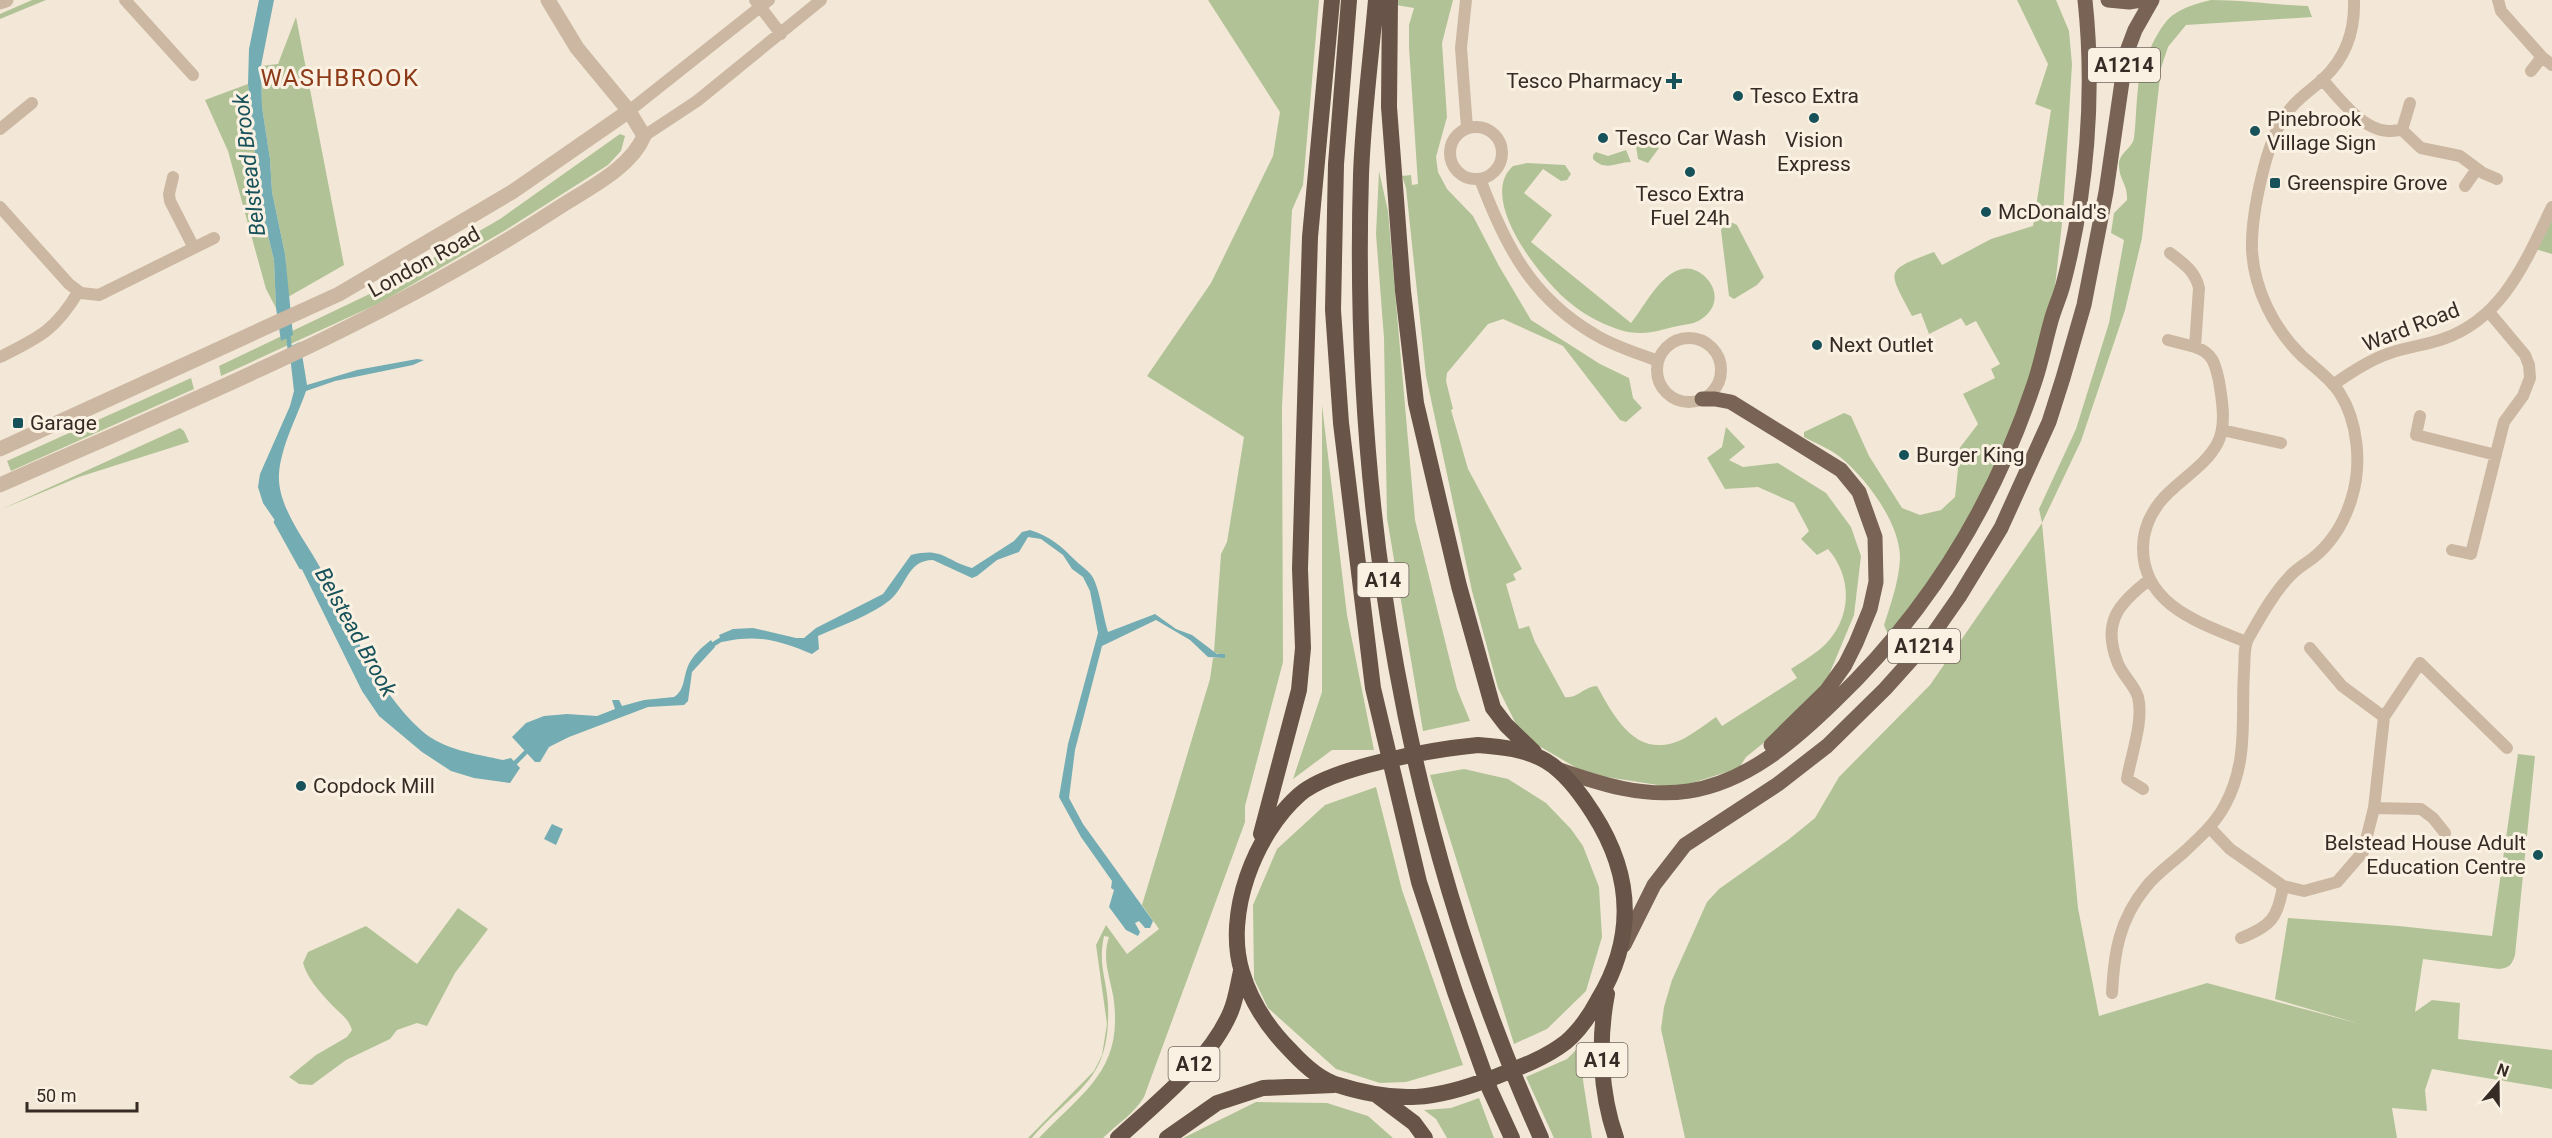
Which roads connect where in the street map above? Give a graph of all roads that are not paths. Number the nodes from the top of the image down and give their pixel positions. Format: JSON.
{"nodes":[{"id":1,"x":6,"y":0,"type":"edge"},
{"id":2,"x":125,"y":0,"type":"edge"},
{"id":3,"x":548,"y":0,"type":"edge"},
{"id":4,"x":821,"y":0,"type":"edge"},
{"id":5,"x":1332,"y":0,"type":"edge"},
{"id":6,"x":1349,"y":0,"type":"edge"},
{"id":7,"x":1376,"y":0,"type":"edge"},
{"id":8,"x":1390,"y":0,"type":"edge"},
{"id":9,"x":1466,"y":0,"type":"edge"},
{"id":10,"x":2085,"y":0,"type":"edge"},
{"id":11,"x":2108,"y":0,"type":"edge"},
{"id":12,"x":2140,"y":0,"type":"edge"},
{"id":13,"x":2152,"y":0,"type":"edge"},
{"id":14,"x":2354,"y":0,"type":"edge"},
{"id":15,"x":2498,"y":0,"type":"edge"},
{"id":16,"x":0,"y":2,"type":"edge"},
{"id":17,"x":761,"y":3,"type":"edge"},
{"id":18,"x":782,"y":34,"type":"junction"},
{"id":19,"x":2547,"y":61,"type":"edge"},
{"id":20,"x":2531,"y":71,"type":"dead end"},
{"id":21,"x":193,"y":75,"type":"dead end"},
{"id":22,"x":2322,"y":80,"type":"junction"},
{"id":23,"x":32,"y":103,"type":"dead end"},
{"id":24,"x":2410,"y":103,"type":"dead end"},
{"id":25,"x":629,"y":111,"type":"junction"},
{"id":26,"x":1467,"y":128,"type":"junction"},
{"id":27,"x":0,"y":129,"type":"edge"},
{"id":28,"x":2402,"y":130,"type":"junction"},
{"id":29,"x":644,"y":136,"type":"junction"},
{"id":30,"x":2476,"y":169,"type":"junction"},
{"id":31,"x":172,"y":177,"type":"dead end"},
{"id":32,"x":1480,"y":178,"type":"junction"},
{"id":33,"x":2497,"y":179,"type":"dead end"},
{"id":34,"x":2465,"y":186,"type":"dead end"},
{"id":35,"x":0,"y":207,"type":"edge"},
{"id":36,"x":2552,"y":207,"type":"edge"},
{"id":37,"x":214,"y":238,"type":"dead end"},
{"id":38,"x":194,"y":248,"type":"junction"},
{"id":39,"x":2170,"y":253,"type":"dead end"},
{"id":40,"x":78,"y":292,"type":"junction"},
{"id":41,"x":2489,"y":312,"type":"junction"},
{"id":42,"x":2168,"y":340,"type":"dead end"},
{"id":43,"x":2195,"y":347,"type":"junction"},
{"id":44,"x":0,"y":357,"type":"edge"},
{"id":45,"x":1658,"y":361,"type":"junction"},
{"id":46,"x":2333,"y":384,"type":"junction"},
{"id":47,"x":1702,"y":399,"type":"junction"},
{"id":48,"x":2420,"y":416,"type":"dead end"},
{"id":49,"x":2222,"y":429,"type":"junction"},
{"id":50,"x":2281,"y":443,"type":"dead end"},
{"id":51,"x":0,"y":449,"type":"edge"},
{"id":52,"x":2496,"y":455,"type":"junction"},
{"id":53,"x":0,"y":485,"type":"edge"},
{"id":54,"x":2452,"y":550,"type":"dead end"},
{"id":55,"x":2149,"y":580,"type":"junction"},
{"id":56,"x":2246,"y":642,"type":"junction"},
{"id":57,"x":2310,"y":648,"type":"dead end"},
{"id":58,"x":2384,"y":717,"type":"junction"},
{"id":59,"x":2507,"y":748,"type":"dead end"},
{"id":60,"x":1550,"y":764,"type":"junction"},
{"id":61,"x":1752,"y":769,"type":"junction"},
{"id":62,"x":2143,"y":789,"type":"dead end"},
{"id":63,"x":2374,"y":808,"type":"junction"},
{"id":64,"x":2210,"y":828,"type":"junction"},
{"id":65,"x":2445,"y":833,"type":"dead end"},
{"id":66,"x":1258,"y":847,"type":"junction"},
{"id":67,"x":2283,"y":886,"type":"junction"},
{"id":68,"x":2241,"y":938,"type":"dead end"},
{"id":69,"x":1620,"y":954,"type":"junction"},
{"id":70,"x":1241,"y":971,"type":"junction"},
{"id":71,"x":1610,"y":981,"type":"junction"},
{"id":72,"x":2112,"y":993,"type":"dead end"},
{"id":73,"x":1334,"y":1084,"type":"junction"},
{"id":74,"x":1377,"y":1095,"type":"junction"},
{"id":75,"x":1118,"y":1138,"type":"edge"},
{"id":76,"x":1167,"y":1138,"type":"edge"},
{"id":77,"x":1425,"y":1138,"type":"edge"},
{"id":78,"x":1512,"y":1138,"type":"edge"},
{"id":79,"x":1541,"y":1138,"type":"edge"},
{"id":80,"x":1617,"y":1138,"type":"edge"}],
"edges":[{"from":1,"to":16,"type":"street"},
{"from":2,"to":21,"type":"street"},
{"from":3,"to":25,"type":"street"},
{"from":4,"to":18,"type":"street","name":"London Road"},
{"from":5,"to":66,"type":"highway"},
{"from":6,"to":78,"type":"highway","number":"A14"},
{"from":7,"to":79,"type":"highway","number":"A14"},
{"from":8,"to":60,"type":"highway"},
{"from":9,"to":26,"type":"street"},
{"from":10,"to":61,"type":"main road","number":"A1214"},
{"from":11,"to":12,"type":"main road"},
{"from":13,"to":69,"type":"main road","number":"A1214"},
{"from":14,"to":22,"type":"street"},
{"from":15,"to":19,"type":"street"},
{"from":17,"to":18,"type":"street"},
{"from":17,"to":25,"type":"street","name":"London Road"},
{"from":18,"to":29,"type":"street","name":"London Road"},
{"from":19,"to":20,"type":"street"},
{"from":22,"to":28,"type":"street"},
{"from":22,"to":46,"type":"street"},
{"from":23,"to":27,"type":"street"},
{"from":24,"to":28,"type":"street"},
{"from":25,"to":29,"type":"street"},
{"from":25,"to":51,"type":"street","name":"London Road"},
{"from":26,"to":32,"type":"street"},
{"from":26,"to":32,"type":"street"},
{"from":28,"to":30,"type":"street"},
{"from":29,"to":53,"type":"street","name":"London Road"},
{"from":30,"to":33,"type":"street"},
{"from":30,"to":34,"type":"street"},
{"from":31,"to":38,"type":"street"},
{"from":32,"to":45,"type":"street"},
{"from":35,"to":40,"type":"street"},
{"from":36,"to":41,"type":"street","name":"Ward Road"},
{"from":37,"to":38,"type":"street"},
{"from":38,"to":40,"type":"street"},
{"from":39,"to":43,"type":"street"},
{"from":40,"to":44,"type":"street"},
{"from":41,"to":46,"type":"street","name":"Ward Road"},
{"from":41,"to":52,"type":"street"},
{"from":42,"to":43,"type":"street"},
{"from":43,"to":49,"type":"street"},
{"from":45,"to":47,"type":"street"},
{"from":45,"to":47,"type":"street"},
{"from":46,"to":56,"type":"street"},
{"from":47,"to":61,"type":"main road"},
{"from":48,"to":52,"type":"street"},
{"from":49,"to":50,"type":"street"},
{"from":49,"to":55,"type":"street"},
{"from":52,"to":54,"type":"street"},
{"from":55,"to":56,"type":"street"},
{"from":55,"to":62,"type":"street"},
{"from":56,"to":64,"type":"street"},
{"from":57,"to":58,"type":"street"},
{"from":58,"to":59,"type":"street"},
{"from":58,"to":63,"type":"street"},
{"from":60,"to":61,"type":"main road","number":"A1214"},
{"from":60,"to":66,"type":"highway"},
{"from":60,"to":69,"type":"highway"},
{"from":63,"to":65,"type":"street"},
{"from":63,"to":67,"type":"street"},
{"from":64,"to":67,"type":"street"},
{"from":64,"to":72,"type":"street"},
{"from":66,"to":70,"type":"highway"},
{"from":67,"to":68,"type":"street"},
{"from":69,"to":71,"type":"highway"},
{"from":70,"to":73,"type":"highway"},
{"from":70,"to":75,"type":"highway","number":"A12"},
{"from":71,"to":74,"type":"highway"},
{"from":71,"to":80,"type":"highway","number":"A14"},
{"from":73,"to":74,"type":"highway"},
{"from":73,"to":76,"type":"highway","number":"A12"},
{"from":74,"to":77,"type":"highway"}]}
